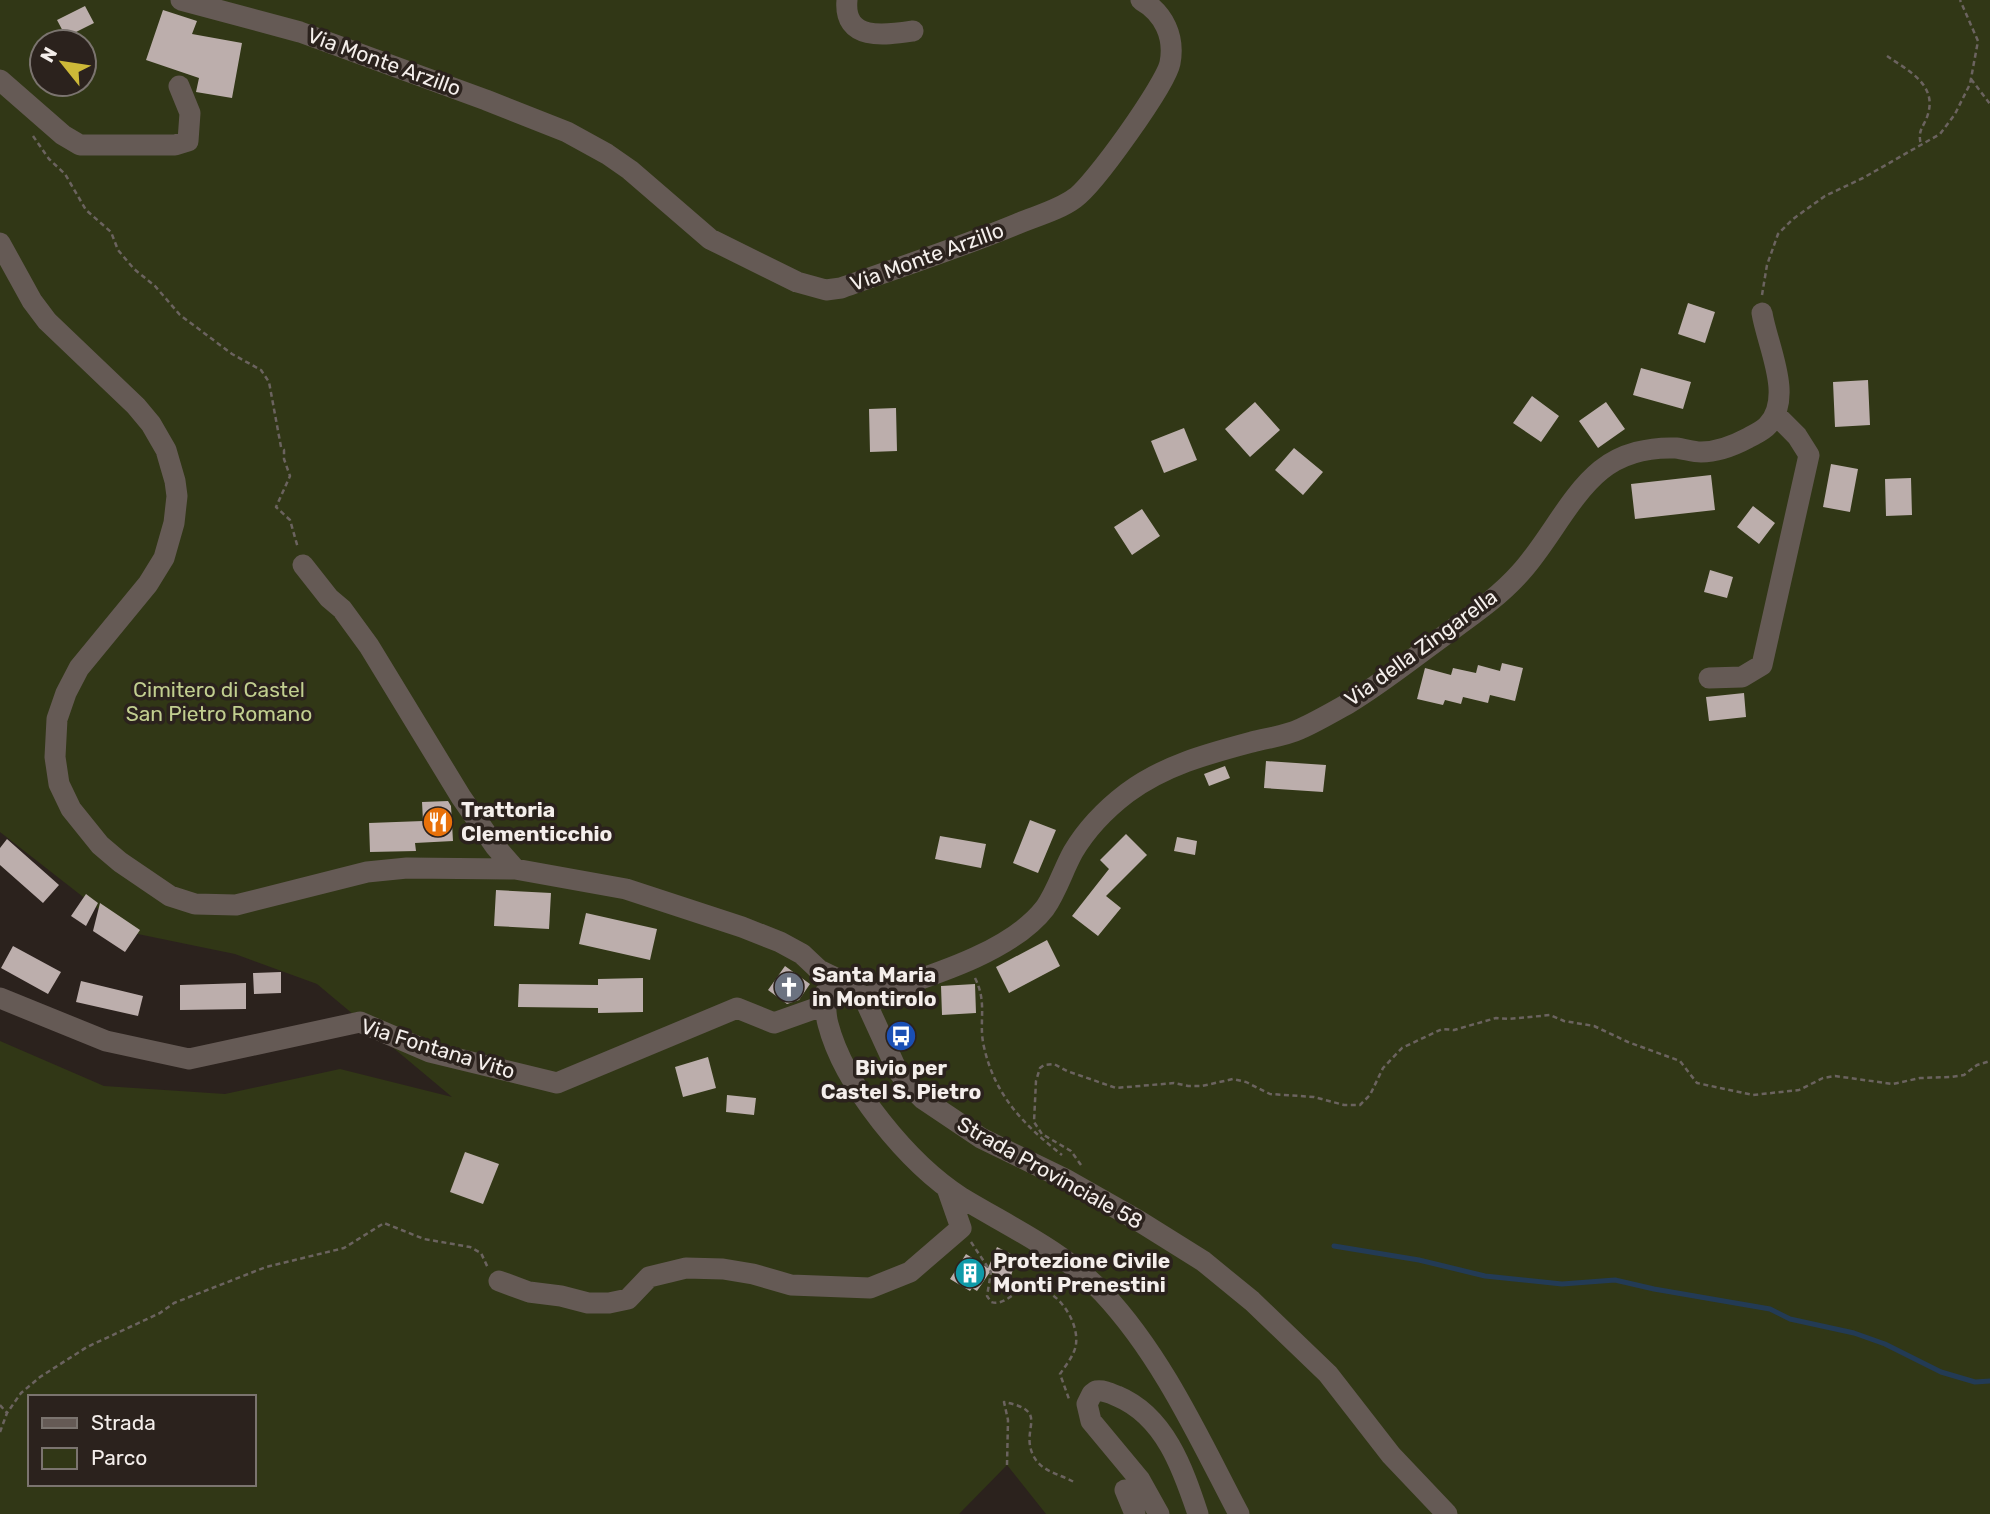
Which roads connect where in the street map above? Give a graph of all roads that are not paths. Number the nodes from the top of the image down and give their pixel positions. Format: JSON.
{"nodes":[{"id":1,"x":181,"y":0,"type":"edge"},
{"id":2,"x":847,"y":0,"type":"edge"},
{"id":3,"x":1141,"y":0,"type":"edge"},
{"id":4,"x":913,"y":31,"type":"dead end"},
{"id":5,"x":0,"y":80,"type":"edge"},
{"id":6,"x":179,"y":86,"type":"dead end"},
{"id":7,"x":0,"y":243,"type":"edge"},
{"id":8,"x":1762,"y":313,"type":"road end"},
{"id":9,"x":1776,"y":415,"type":"junction"},
{"id":10,"x":303,"y":565,"type":"road end"},
{"id":11,"x":1709,"y":678,"type":"dead end"},
{"id":12,"x":515,"y":869,"type":"junction"},
{"id":13,"x":819,"y":970,"type":"junction"},
{"id":14,"x":0,"y":998,"type":"edge"},
{"id":15,"x":864,"y":998,"type":"junction"},
{"id":16,"x":825,"y":1004,"type":"junction"},
{"id":17,"x":947,"y":1188,"type":"junction"},
{"id":18,"x":499,"y":1282,"type":"road end"},
{"id":19,"x":1125,"y":1490,"type":"dead end"},
{"id":20,"x":1135,"y":1514,"type":"edge"},
{"id":21,"x":1159,"y":1514,"type":"edge"},
{"id":22,"x":1198,"y":1514,"type":"edge"},
{"id":23,"x":1239,"y":1514,"type":"edge"},
{"id":24,"x":1447,"y":1514,"type":"edge"}],
"edges":[{"from":1,"to":3,"type":"street","name":"Via Monte Arzillo"},
{"from":2,"to":4,"type":"street"},
{"from":5,"to":6,"type":"street"},
{"from":7,"to":12,"type":"street"},
{"from":8,"to":9,"type":"street"},
{"from":9,"to":11,"type":"street"},
{"from":9,"to":15,"type":"street","name":"Via della Zingarella"},
{"from":10,"to":12,"type":"street"},
{"from":12,"to":13,"type":"street"},
{"from":13,"to":15,"type":"street"},
{"from":13,"to":16,"type":"street"},
{"from":14,"to":16,"type":"street","name":"Via Fontana Vito"},
{"from":15,"to":24,"type":"street","name":"Strada Provinciale 58"},
{"from":16,"to":17,"type":"street"},
{"from":17,"to":18,"type":"street"},
{"from":17,"to":23,"type":"street"},
{"from":19,"to":20,"type":"street"},
{"from":21,"to":22,"type":"street"}]}
